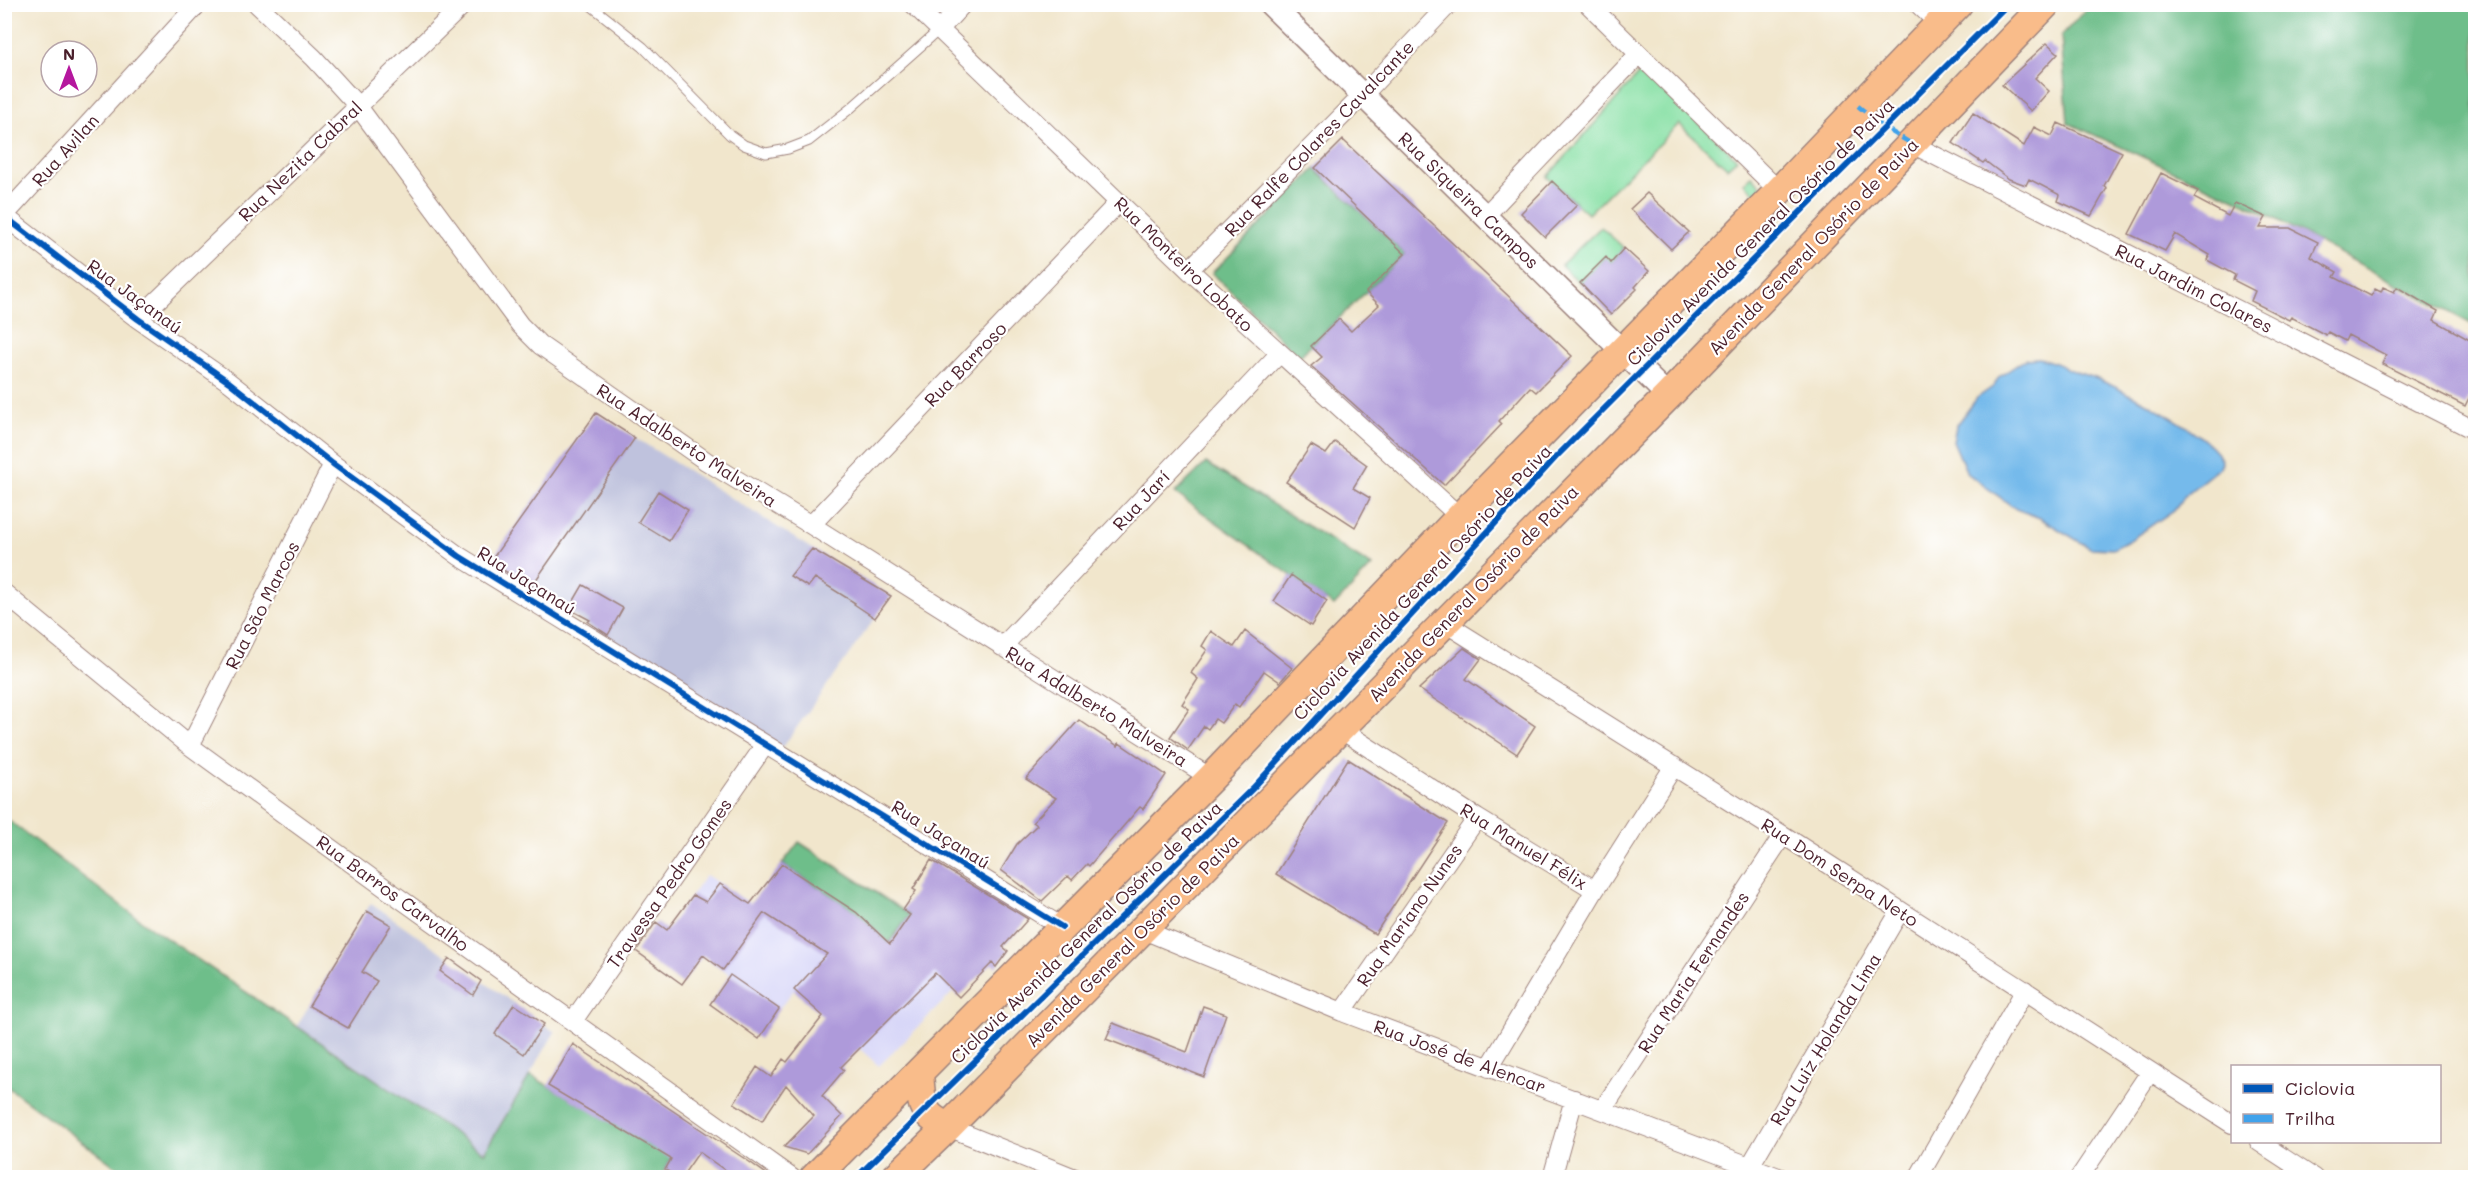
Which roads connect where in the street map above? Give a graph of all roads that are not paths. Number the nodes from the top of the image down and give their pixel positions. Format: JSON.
{"nodes":[{"id":1,"x":198,"y":4,"type":"edge"},
{"id":2,"x":257,"y":4,"type":"edge"},
{"id":3,"x":464,"y":4,"type":"edge"},
{"id":4,"x":589,"y":4,"type":"edge"},
{"id":5,"x":913,"y":4,"type":"edge"},
{"id":6,"x":963,"y":4,"type":"edge"},
{"id":7,"x":1270,"y":4,"type":"edge"},
{"id":8,"x":1449,"y":4,"type":"edge"},
{"id":9,"x":1588,"y":4,"type":"edge"},
{"id":10,"x":1918,"y":4,"type":"edge"},
{"id":11,"x":2046,"y":4,"type":"edge"},
{"id":12,"x":1948,"y":14,"type":"edge"},
{"id":13,"x":939,"y":30,"type":"junction"},
{"id":14,"x":1639,"y":54,"type":"junction"},
{"id":15,"x":1362,"y":96,"type":"junction"},
{"id":16,"x":357,"y":105,"type":"junction"},
{"id":17,"x":1912,"y":144,"type":"junction"},
{"id":18,"x":1779,"y":191,"type":"junction"},
{"id":19,"x":1119,"y":202,"type":"junction"},
{"id":20,"x":4,"y":216,"type":"edge"},
{"id":21,"x":1485,"y":216,"type":"junction"},
{"id":22,"x":1189,"y":270,"type":"junction"},
{"id":23,"x":138,"y":319,"type":"junction"},
{"id":24,"x":1623,"y":351,"type":"junction"},
{"id":25,"x":1279,"y":354,"type":"junction"},
{"id":26,"x":1668,"y":396,"type":"junction"},
{"id":27,"x":2475,"y":431,"type":"edge"},
{"id":28,"x":333,"y":464,"type":"junction"},
{"id":29,"x":1460,"y":517,"type":"junction"},
{"id":30,"x":811,"y":525,"type":"junction"},
{"id":31,"x":4,"y":593,"type":"edge"},
{"id":32,"x":1445,"y":622,"type":"junction"},
{"id":33,"x":1002,"y":647,"type":"junction"},
{"id":34,"x":1340,"y":729,"type":"junction"},
{"id":35,"x":765,"y":745,"type":"junction"},
{"id":36,"x":190,"y":746,"type":"junction"},
{"id":37,"x":1674,"y":766,"type":"junction"},
{"id":38,"x":1211,"y":778,"type":"junction"},
{"id":39,"x":1477,"y":818,"type":"junction"},
{"id":40,"x":1783,"y":835,"type":"junction"},
{"id":41,"x":1595,"y":890,"type":"junction"},
{"id":42,"x":1900,"y":912,"type":"junction"},
{"id":43,"x":1062,"y":927,"type":"junction"},
{"id":44,"x":1142,"y":929,"type":"junction"},
{"id":45,"x":2025,"y":990,"type":"junction"},
{"id":46,"x":1342,"y":1012,"type":"junction"},
{"id":47,"x":573,"y":1022,"type":"junction"},
{"id":48,"x":1489,"y":1068,"type":"junction"},
{"id":49,"x":2150,"y":1072,"type":"junction"},
{"id":50,"x":919,"y":1074,"type":"junction"},
{"id":51,"x":1574,"y":1099,"type":"junction"},
{"id":52,"x":1603,"y":1109,"type":"junction"},
{"id":53,"x":2231,"y":1123,"type":"edge"},
{"id":54,"x":948,"y":1127,"type":"junction"},
{"id":55,"x":2261,"y":1143,"type":"edge"},
{"id":56,"x":1750,"y":1166,"type":"junction"},
{"id":57,"x":817,"y":1177,"type":"edge"},
{"id":58,"x":895,"y":1178,"type":"edge"},
{"id":59,"x":1075,"y":1178,"type":"edge"},
{"id":60,"x":1552,"y":1178,"type":"edge"},
{"id":61,"x":1781,"y":1178,"type":"edge"},
{"id":62,"x":1918,"y":1178,"type":"edge"},
{"id":63,"x":2079,"y":1178,"type":"edge"},
{"id":64,"x":2314,"y":1178,"type":"edge"}],
"edges":[{"from":1,"to":20,"type":"street","name":"Rua Avilan"},
{"from":2,"to":16,"type":"street","name":"Rua Adalberto Malveira"},
{"from":3,"to":16,"type":"street","name":"Rua Nezita Cabral"},
{"from":4,"to":13,"type":"lane"},
{"from":5,"to":13,"type":"street","name":"Rua Monteiro Lobato"},
{"from":6,"to":13,"type":"street"},
{"from":7,"to":15,"type":"street","name":"Rua Siqueira Campos"},
{"from":8,"to":15,"type":"street","name":"Rua Ralfe Colares Cavalcante"},
{"from":9,"to":14,"type":"street"},
{"from":10,"to":12,"type":"street"},
{"from":11,"to":17,"type":"main road","name":"Avenida General Osório de Paiva"},
{"from":12,"to":18,"type":"main road"},
{"from":13,"to":19,"type":"street","name":"Rua Monteiro Lobato"},
{"from":14,"to":18,"type":"street"},
{"from":14,"to":21,"type":"street"},
{"from":15,"to":21,"type":"street","name":"Rua Siqueira Campos"},
{"from":15,"to":22,"type":"street","name":"Rua Ralfe Colares Cavalcante"},
{"from":16,"to":23,"type":"street","name":"Rua Nezita Cabral"},
{"from":16,"to":30,"type":"street","name":"Rua Adalberto Malveira"},
{"from":17,"to":26,"type":"main road","name":"Avenida General Osório de Paiva"},
{"from":17,"to":27,"type":"street","name":"Rua Jardim Colares"},
{"from":18,"to":24,"type":"main road"},
{"from":19,"to":22,"type":"street","name":"Rua Monteiro Lobato"},
{"from":19,"to":30,"type":"street","name":"Rua Barroso"},
{"from":20,"to":23,"type":"street","name":"Rua Jaçanaú"},
{"from":21,"to":24,"type":"street","name":"Rua Siqueira Campos"},
{"from":22,"to":25,"type":"street","name":"Rua Monteiro Lobato"},
{"from":23,"to":28,"type":"street","name":"Rua Jaçanaú"},
{"from":24,"to":26,"type":"street","name":"Rua Siqueira Campos"},
{"from":24,"to":29,"type":"main road"},
{"from":25,"to":29,"type":"street","name":"Rua Monteiro Lobato"},
{"from":25,"to":33,"type":"street","name":"Rua Jarí"},
{"from":26,"to":32,"type":"main road","name":"Avenida General Osório de Paiva"},
{"from":28,"to":35,"type":"street","name":"Rua Jaçanaú"},
{"from":28,"to":36,"type":"street","name":"Rua São Marcos"},
{"from":29,"to":38,"type":"main road"},
{"from":30,"to":33,"type":"street","name":"Rua Adalberto Malveira"},
{"from":31,"to":36,"type":"street","name":"Rua Barros Carvalho"},
{"from":32,"to":34,"type":"main road","name":"Avenida General Osório de Paiva"},
{"from":32,"to":37,"type":"street","name":"Rua Dom Serpa Neto"},
{"from":33,"to":38,"type":"street","name":"Rua Adalberto Malveira"},
{"from":34,"to":39,"type":"street","name":"Rua Manuel Félix"},
{"from":34,"to":44,"type":"main road","name":"Avenida General Osório de Paiva"},
{"from":35,"to":43,"type":"street","name":"Rua Jaçanaú"},
{"from":35,"to":47,"type":"street","name":"Travessa Pedro Gomes"},
{"from":36,"to":47,"type":"street","name":"Rua Barros Carvalho"},
{"from":37,"to":40,"type":"street","name":"Rua Dom Serpa Neto"},
{"from":37,"to":41,"type":"street"},
{"from":38,"to":43,"type":"main road"},
{"from":39,"to":41,"type":"street","name":"Rua Manuel Félix"},
{"from":39,"to":46,"type":"street","name":"Rua Mariano Nunes"},
{"from":40,"to":42,"type":"street","name":"Rua Dom Serpa Neto"},
{"from":40,"to":52,"type":"street","name":"Rua Maria Fernandes"},
{"from":41,"to":48,"type":"street","name":"Rua Manuel Félix"},
{"from":42,"to":45,"type":"street","name":"Rua Dom Serpa Neto"},
{"from":42,"to":56,"type":"street","name":"Rua Luiz Holanda Lima"},
{"from":43,"to":50,"type":"main road"},
{"from":44,"to":46,"type":"street","name":"Rua José de Alencar"},
{"from":44,"to":54,"type":"main road","name":"Avenida General Osório de Paiva"},
{"from":45,"to":49,"type":"street","name":"Rua Dom Serpa Neto"},
{"from":45,"to":62,"type":"street"},
{"from":46,"to":48,"type":"street","name":"Rua José de Alencar"},
{"from":47,"to":57,"type":"street","name":"Rua Barros Carvalho"},
{"from":48,"to":51,"type":"street","name":"Rua José de Alencar"},
{"from":49,"to":53,"type":"street","name":"Rua Dom Serpa Neto"},
{"from":49,"to":63,"type":"street"},
{"from":50,"to":54,"type":"main road"},
{"from":50,"to":57,"type":"main road"},
{"from":51,"to":52,"type":"street","name":"Rua José de Alencar"},
{"from":51,"to":60,"type":"street"},
{"from":52,"to":56,"type":"street","name":"Rua José de Alencar"},
{"from":54,"to":58,"type":"main road","name":"Avenida General Osório de Paiva"},
{"from":54,"to":59,"type":"street"},
{"from":55,"to":64,"type":"street"},
{"from":56,"to":61,"type":"street","name":"Rua José de Alencar"}]}
